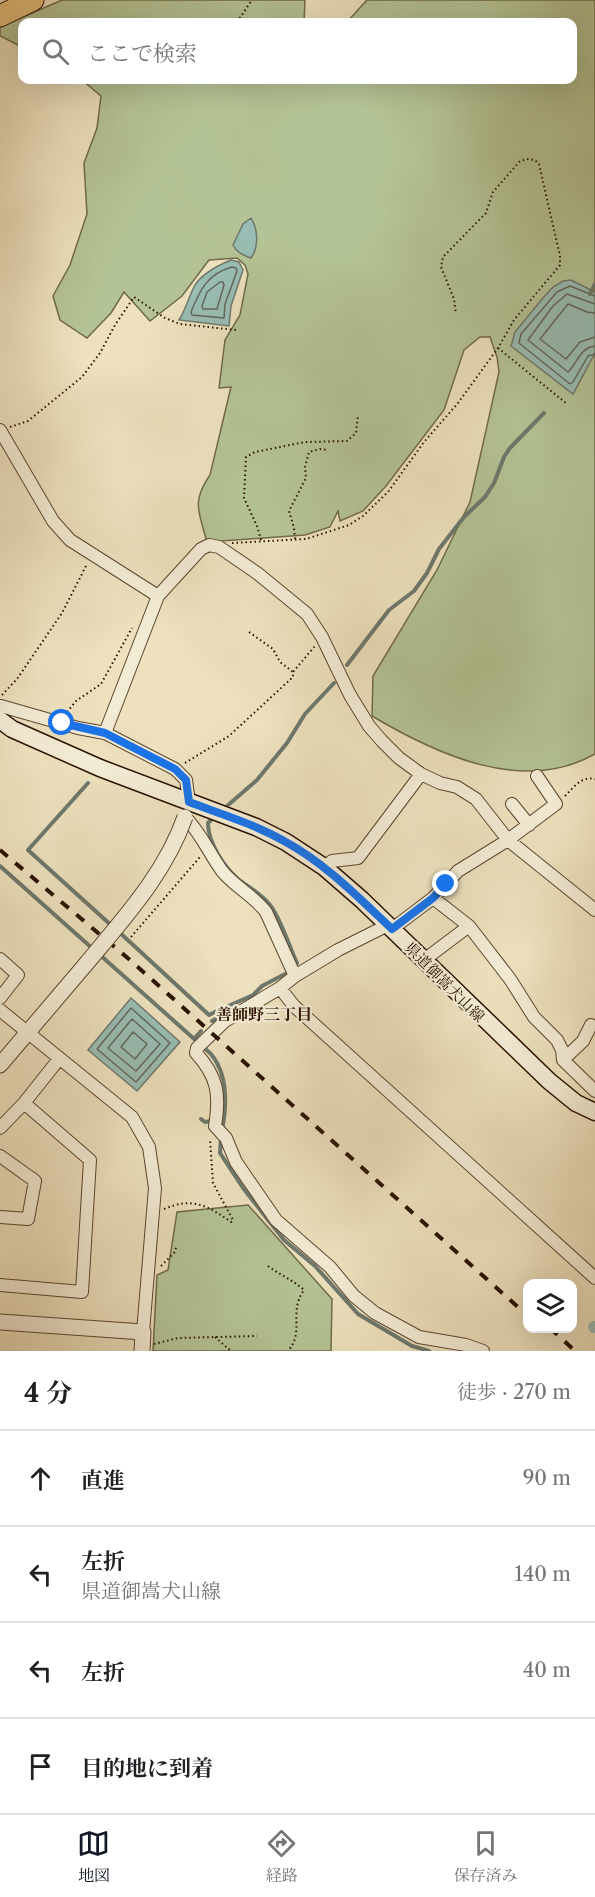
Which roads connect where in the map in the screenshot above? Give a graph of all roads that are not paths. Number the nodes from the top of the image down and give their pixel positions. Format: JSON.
{"nodes":[{"id":1,"x":33,"y":0,"type":"edge"},
{"id":2,"x":0,"y":16,"type":"edge"},
{"id":3,"x":0,"y":431,"type":"edge"},
{"id":4,"x":158,"y":596,"type":"junction"},
{"id":5,"x":0,"y":707,"type":"edge"},
{"id":6,"x":0,"y":720,"type":"edge"},
{"id":7,"x":105,"y":733,"type":"junction"},
{"id":8,"x":421,"y":774,"type":"junction"},
{"id":9,"x":537,"y":776,"type":"dead end"},
{"id":10,"x":512,"y":804,"type":"dead end"},
{"id":11,"x":187,"y":809,"type":"junction"},
{"id":12,"x":529,"y":825,"type":"junction"},
{"id":13,"x":508,"y":840,"type":"junction"},
{"id":14,"x":324,"y":867,"type":"junction"},
{"id":15,"x":433,"y":898,"type":"junction"},
{"id":16,"x":595,"y":910,"type":"edge"},
{"id":17,"x":469,"y":926,"type":"junction"},
{"id":18,"x":390,"y":927,"type":"junction"},
{"id":19,"x":0,"y":959,"type":"edge"},
{"id":20,"x":424,"y":960,"type":"junction"},
{"id":21,"x":295,"y":976,"type":"junction"},
{"id":22,"x":280,"y":988,"type":"junction"},
{"id":23,"x":0,"y":998,"type":"edge"},
{"id":24,"x":0,"y":1010,"type":"edge"},
{"id":25,"x":591,"y":1025,"type":"dead end"},
{"id":26,"x":27,"y":1034,"type":"junction"},
{"id":27,"x":59,"y":1059,"type":"junction"},
{"id":28,"x":563,"y":1060,"type":"junction"},
{"id":29,"x":0,"y":1065,"type":"edge"},
{"id":30,"x":595,"y":1091,"type":"edge"},
{"id":31,"x":24,"y":1103,"type":"junction"},
{"id":32,"x":595,"y":1112,"type":"edge"},
{"id":33,"x":0,"y":1128,"type":"edge"},
{"id":34,"x":0,"y":1156,"type":"edge"},
{"id":35,"x":0,"y":1217,"type":"edge"},
{"id":36,"x":595,"y":1278,"type":"edge"},
{"id":37,"x":0,"y":1285,"type":"edge"},
{"id":38,"x":0,"y":1322,"type":"edge"},
{"id":39,"x":142,"y":1343,"type":"edge"},
{"id":40,"x":483,"y":1351,"type":"edge"}],
"edges":[{"from":1,"to":2,"type":"highway"},
{"from":3,"to":4,"type":"street"},
{"from":4,"to":7,"type":"street"},
{"from":4,"to":8,"type":"street"},
{"from":5,"to":7,"type":"street"},
{"from":6,"to":11,"type":"main road","name":"県道御嵩犬山線"},
{"from":7,"to":11,"type":"street"},
{"from":8,"to":13,"type":"street"},
{"from":8,"to":14,"type":"street"},
{"from":9,"to":12,"type":"street"},
{"from":10,"to":12,"type":"street"},
{"from":11,"to":14,"type":"main road","name":"県道御嵩犬山線"},
{"from":11,"to":21,"type":"street"},
{"from":11,"to":26,"type":"street","bridge":true},
{"from":12,"to":13,"type":"street"},
{"from":13,"to":15,"type":"street"},
{"from":13,"to":16,"type":"street"},
{"from":14,"to":18,"type":"main road","name":"県道御嵩犬山線"},
{"from":15,"to":17,"type":"street"},
{"from":15,"to":18,"type":"street"},
{"from":17,"to":20,"type":"street"},
{"from":17,"to":28,"type":"street"},
{"from":18,"to":20,"type":"main road","name":"県道御嵩犬山線"},
{"from":18,"to":21,"type":"street"},
{"from":19,"to":23,"type":"street"},
{"from":20,"to":32,"type":"main road","name":"県道御嵩犬山線"},
{"from":21,"to":22,"type":"street"},
{"from":22,"to":36,"type":"street"},
{"from":22,"to":40,"type":"street"},
{"from":24,"to":26,"type":"street"},
{"from":25,"to":28,"type":"street"},
{"from":26,"to":27,"type":"street"},
{"from":26,"to":29,"type":"street"},
{"from":27,"to":31,"type":"street"},
{"from":27,"to":39,"type":"street"},
{"from":28,"to":30,"type":"street"},
{"from":31,"to":33,"type":"street"},
{"from":31,"to":37,"type":"street"},
{"from":34,"to":35,"type":"street"},
{"from":38,"to":39,"type":"street"}]}
